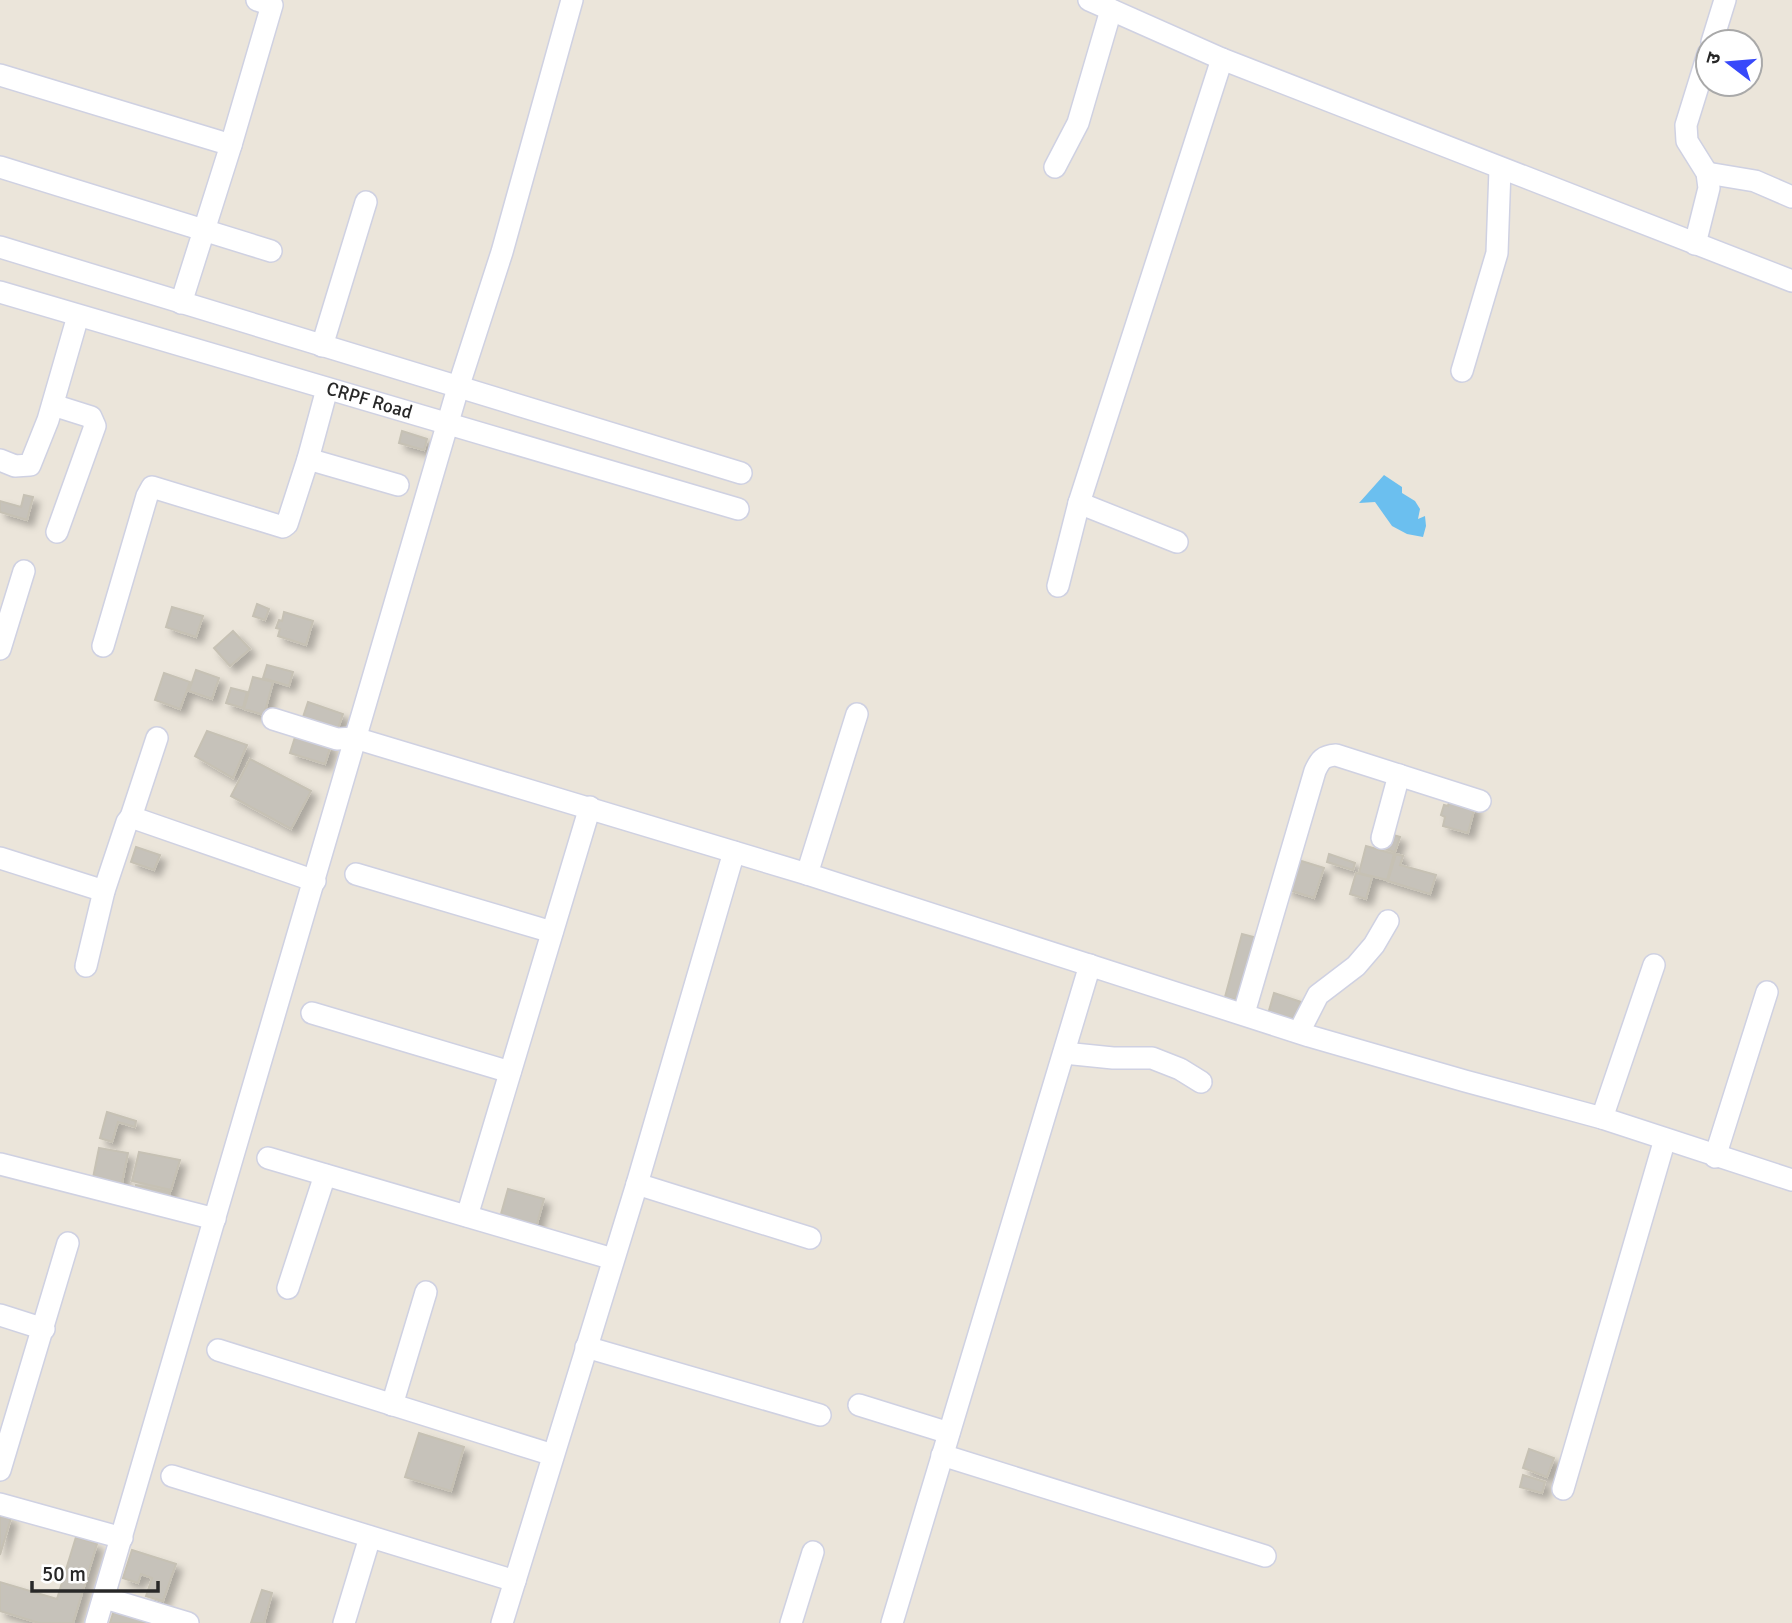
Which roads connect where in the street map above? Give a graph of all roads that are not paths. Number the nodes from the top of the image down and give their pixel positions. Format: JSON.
{"nodes":[{"id":1,"x":257,"y":0,"type":"edge"},
{"id":2,"x":572,"y":0,"type":"edge"},
{"id":3,"x":1089,"y":0,"type":"edge"},
{"id":4,"x":1725,"y":0,"type":"edge"},
{"id":5,"x":1111,"y":10,"type":"junction"},
{"id":6,"x":1716,"y":28,"type":"edge"},
{"id":7,"x":1222,"y":59,"type":"junction"},
{"id":8,"x":0,"y":75,"type":"edge"},
{"id":9,"x":1694,"y":98,"type":"edge"},
{"id":10,"x":231,"y":145,"type":"junction"},
{"id":11,"x":0,"y":167,"type":"edge"},
{"id":12,"x":1055,"y":167,"type":"dead end"},
{"id":13,"x":1500,"y":169,"type":"junction"},
{"id":14,"x":1707,"y":173,"type":"junction"},
{"id":15,"x":1792,"y":197,"type":"edge"},
{"id":16,"x":366,"y":202,"type":"dead end"},
{"id":17,"x":203,"y":231,"type":"junction"},
{"id":18,"x":1695,"y":244,"type":"junction"},
{"id":19,"x":0,"y":247,"type":"edge"},
{"id":20,"x":271,"y":251,"type":"dead end"},
{"id":21,"x":1792,"y":282,"type":"edge"},
{"id":22,"x":0,"y":292,"type":"edge"},
{"id":23,"x":181,"y":303,"type":"junction"},
{"id":24,"x":78,"y":316,"type":"junction"},
{"id":25,"x":322,"y":346,"type":"junction"},
{"id":26,"x":1462,"y":371,"type":"dead end"},
{"id":27,"x":327,"y":388,"type":"junction"},
{"id":28,"x":458,"y":388,"type":"junction"},
{"id":29,"x":52,"y":405,"type":"junction"},
{"id":30,"x":449,"y":424,"type":"junction"},
{"id":31,"x":0,"y":460,"type":"edge"},
{"id":32,"x":308,"y":460,"type":"junction"},
{"id":33,"x":741,"y":473,"type":"dead end"},
{"id":34,"x":398,"y":485,"type":"dead end"},
{"id":35,"x":1079,"y":503,"type":"junction"},
{"id":36,"x":738,"y":509,"type":"dead end"},
{"id":37,"x":57,"y":532,"type":"dead end"},
{"id":38,"x":1177,"y":542,"type":"dead end"},
{"id":39,"x":24,"y":571,"type":"dead end"},
{"id":40,"x":1058,"y":586,"type":"dead end"},
{"id":41,"x":103,"y":646,"type":"dead end"},
{"id":42,"x":0,"y":649,"type":"edge"},
{"id":43,"x":858,"y":715,"type":"dead end"},
{"id":44,"x":273,"y":719,"type":"dead end"},
{"id":45,"x":156,"y":738,"type":"dead end"},
{"id":46,"x":355,"y":738,"type":"junction"},
{"id":47,"x":1399,"y":775,"type":"junction"},
{"id":48,"x":1480,"y":801,"type":"dead end"},
{"id":49,"x":590,"y":807,"type":"junction"},
{"id":50,"x":131,"y":817,"type":"junction"},
{"id":51,"x":1382,"y":838,"type":"dead end"},
{"id":52,"x":734,"y":852,"type":"junction"},
{"id":53,"x":0,"y":858,"type":"edge"},
{"id":54,"x":356,"y":874,"type":"dead end"},
{"id":55,"x":807,"y":874,"type":"junction"},
{"id":56,"x":316,"y":881,"type":"junction"},
{"id":57,"x":104,"y":891,"type":"junction"},
{"id":58,"x":1388,"y":920,"type":"dead end"},
{"id":59,"x":552,"y":932,"type":"junction"},
{"id":60,"x":1090,"y":965,"type":"junction"},
{"id":61,"x":1654,"y":965,"type":"dead end"},
{"id":62,"x":86,"y":966,"type":"dead end"},
{"id":63,"x":1767,"y":992,"type":"dead end"},
{"id":64,"x":312,"y":1013,"type":"dead end"},
{"id":65,"x":1244,"y":1013,"type":"junction"},
{"id":66,"x":1298,"y":1032,"type":"junction"},
{"id":67,"x":1064,"y":1053,"type":"junction"},
{"id":68,"x":510,"y":1072,"type":"junction"},
{"id":69,"x":1201,"y":1082,"type":"dead end"},
{"id":70,"x":1602,"y":1118,"type":"junction"},
{"id":71,"x":1665,"y":1139,"type":"junction"},
{"id":72,"x":1715,"y":1157,"type":"junction"},
{"id":73,"x":268,"y":1158,"type":"dead end"},
{"id":74,"x":0,"y":1164,"type":"edge"},
{"id":75,"x":325,"y":1175,"type":"junction"},
{"id":76,"x":1792,"y":1180,"type":"edge"},
{"id":77,"x":637,"y":1184,"type":"junction"},
{"id":78,"x":467,"y":1216,"type":"junction"},
{"id":79,"x":215,"y":1219,"type":"junction"},
{"id":80,"x":810,"y":1238,"type":"dead end"},
{"id":81,"x":68,"y":1244,"type":"dead end"},
{"id":82,"x":614,"y":1259,"type":"junction"},
{"id":83,"x":288,"y":1288,"type":"dead end"},
{"id":84,"x":426,"y":1292,"type":"dead end"},
{"id":85,"x":0,"y":1315,"type":"edge"},
{"id":86,"x":44,"y":1329,"type":"junction"},
{"id":87,"x":586,"y":1347,"type":"junction"},
{"id":88,"x":218,"y":1350,"type":"dead end"},
{"id":89,"x":392,"y":1405,"type":"junction"},
{"id":90,"x":859,"y":1405,"type":"dead end"},
{"id":91,"x":820,"y":1415,"type":"dead end"},
{"id":92,"x":948,"y":1433,"type":"junction"},
{"id":93,"x":553,"y":1455,"type":"junction"},
{"id":94,"x":942,"y":1455,"type":"junction"},
{"id":95,"x":0,"y":1469,"type":"edge"},
{"id":96,"x":173,"y":1476,"type":"dead end"},
{"id":97,"x":1563,"y":1489,"type":"dead end"},
{"id":98,"x":0,"y":1504,"type":"edge"},
{"id":99,"x":370,"y":1537,"type":"junction"},
{"id":100,"x":122,"y":1538,"type":"junction"},
{"id":101,"x":813,"y":1552,"type":"dead end"},
{"id":102,"x":1265,"y":1556,"type":"dead end"},
{"id":103,"x":515,"y":1581,"type":"junction"},
{"id":104,"x":105,"y":1598,"type":"junction"},
{"id":105,"x":96,"y":1623,"type":"edge"},
{"id":106,"x":188,"y":1623,"type":"edge"},
{"id":107,"x":344,"y":1623,"type":"edge"},
{"id":108,"x":502,"y":1623,"type":"edge"},
{"id":109,"x":791,"y":1623,"type":"edge"},
{"id":110,"x":892,"y":1623,"type":"edge"}],
"edges":[{"from":1,"to":10,"type":"street"},
{"from":2,"to":28,"type":"street"},
{"from":3,"to":5,"type":"street"},
{"from":4,"to":6,"type":"street"},
{"from":5,"to":7,"type":"street"},
{"from":5,"to":12,"type":"street"},
{"from":7,"to":13,"type":"street"},
{"from":7,"to":35,"type":"street"},
{"from":8,"to":10,"type":"street"},
{"from":9,"to":14,"type":"street"},
{"from":10,"to":17,"type":"street"},
{"from":11,"to":17,"type":"street"},
{"from":13,"to":18,"type":"street"},
{"from":13,"to":26,"type":"street"},
{"from":14,"to":15,"type":"street"},
{"from":14,"to":18,"type":"street"},
{"from":16,"to":25,"type":"street"},
{"from":17,"to":20,"type":"street"},
{"from":17,"to":23,"type":"street"},
{"from":18,"to":21,"type":"street"},
{"from":19,"to":23,"type":"street"},
{"from":22,"to":24,"type":"street","name":"CRPF Road"},
{"from":23,"to":25,"type":"street"},
{"from":24,"to":27,"type":"street","name":"CRPF Road"},
{"from":24,"to":29,"type":"street"},
{"from":25,"to":28,"type":"street"},
{"from":27,"to":30,"type":"street","name":"CRPF Road"},
{"from":27,"to":32,"type":"street"},
{"from":28,"to":30,"type":"street"},
{"from":28,"to":33,"type":"street"},
{"from":29,"to":31,"type":"street"},
{"from":29,"to":37,"type":"street"},
{"from":30,"to":36,"type":"street","name":"CRPF Road"},
{"from":30,"to":46,"type":"street"},
{"from":32,"to":34,"type":"street"},
{"from":32,"to":41,"type":"street"},
{"from":35,"to":38,"type":"street"},
{"from":35,"to":40,"type":"street"},
{"from":39,"to":42,"type":"street"},
{"from":43,"to":55,"type":"street"},
{"from":44,"to":46,"type":"street"},
{"from":45,"to":50,"type":"street"},
{"from":46,"to":49,"type":"street"},
{"from":46,"to":56,"type":"street"},
{"from":47,"to":48,"type":"street"},
{"from":47,"to":51,"type":"street"},
{"from":47,"to":65,"type":"street"},
{"from":49,"to":52,"type":"street"},
{"from":49,"to":59,"type":"street"},
{"from":50,"to":56,"type":"street"},
{"from":50,"to":57,"type":"street"},
{"from":52,"to":55,"type":"street"},
{"from":52,"to":77,"type":"street"},
{"from":53,"to":57,"type":"street"},
{"from":54,"to":59,"type":"street"},
{"from":55,"to":60,"type":"street"},
{"from":56,"to":79,"type":"street"},
{"from":57,"to":62,"type":"street"},
{"from":58,"to":66,"type":"street"},
{"from":59,"to":68,"type":"street"},
{"from":60,"to":65,"type":"street"},
{"from":60,"to":67,"type":"street"},
{"from":61,"to":70,"type":"street"},
{"from":63,"to":72,"type":"street"},
{"from":64,"to":68,"type":"street"},
{"from":65,"to":66,"type":"street"},
{"from":66,"to":70,"type":"street"},
{"from":67,"to":69,"type":"street"},
{"from":67,"to":92,"type":"street"},
{"from":68,"to":78,"type":"street"},
{"from":70,"to":71,"type":"street"},
{"from":71,"to":72,"type":"street"},
{"from":71,"to":97,"type":"street"},
{"from":72,"to":76,"type":"street"},
{"from":73,"to":75,"type":"street"},
{"from":74,"to":79,"type":"street"},
{"from":75,"to":78,"type":"street"},
{"from":75,"to":83,"type":"street"},
{"from":77,"to":80,"type":"street"},
{"from":77,"to":82,"type":"street"},
{"from":78,"to":82,"type":"street"},
{"from":79,"to":100,"type":"street"},
{"from":81,"to":86,"type":"street"},
{"from":82,"to":87,"type":"street"},
{"from":84,"to":89,"type":"street"},
{"from":85,"to":86,"type":"street"},
{"from":86,"to":95,"type":"street"},
{"from":87,"to":91,"type":"street"},
{"from":87,"to":93,"type":"street"},
{"from":88,"to":89,"type":"street"},
{"from":89,"to":93,"type":"street"},
{"from":90,"to":92,"type":"street"},
{"from":92,"to":94,"type":"street"},
{"from":93,"to":103,"type":"street"},
{"from":94,"to":102,"type":"street"},
{"from":94,"to":110,"type":"street"},
{"from":96,"to":99,"type":"street"},
{"from":98,"to":100,"type":"street"},
{"from":99,"to":103,"type":"street"},
{"from":99,"to":107,"type":"street"},
{"from":100,"to":104,"type":"street"},
{"from":101,"to":109,"type":"street"},
{"from":103,"to":108,"type":"street"},
{"from":104,"to":105,"type":"street"},
{"from":104,"to":106,"type":"street"}]}
